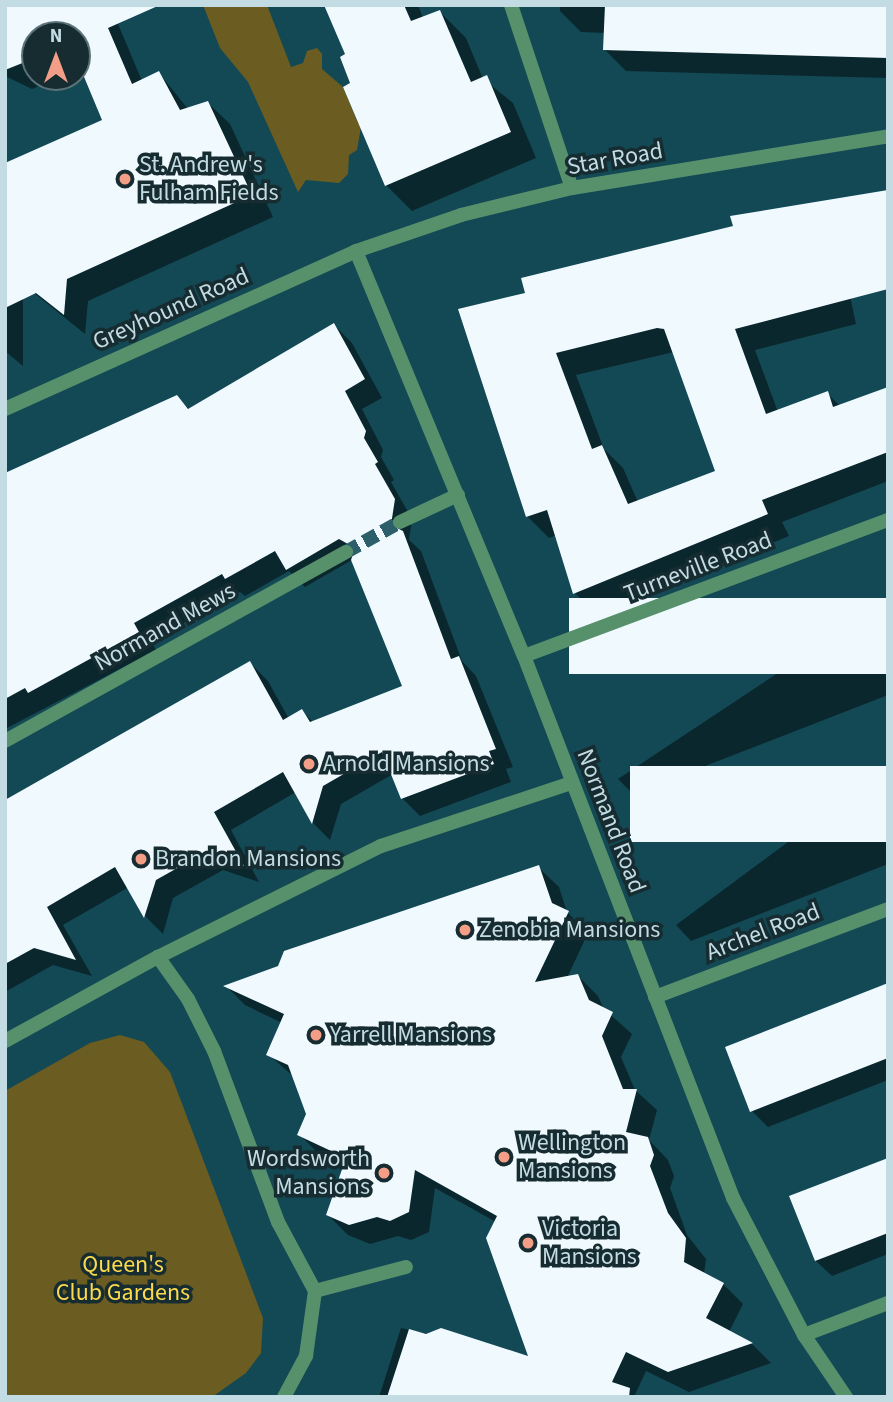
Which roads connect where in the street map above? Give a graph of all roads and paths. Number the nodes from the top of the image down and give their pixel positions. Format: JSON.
{"nodes":[{"id":1,"x":511,"y":5,"type":"edge"},
{"id":2,"x":888,"y":135,"type":"edge"},
{"id":3,"x":572,"y":188,"type":"junction"},
{"id":4,"x":356,"y":251,"type":"junction"},
{"id":5,"x":5,"y":409,"type":"edge"},
{"id":6,"x":458,"y":495,"type":"junction"},
{"id":7,"x":888,"y":520,"type":"edge"},
{"id":8,"x":400,"y":522,"type":"tunnel mouth"},
{"id":9,"x":346,"y":552,"type":"tunnel mouth"},
{"id":10,"x":524,"y":656,"type":"junction"},
{"id":11,"x":5,"y":741,"type":"edge"},
{"id":12,"x":571,"y":783,"type":"junction"},
{"id":13,"x":888,"y":909,"type":"edge"},
{"id":14,"x":158,"y":957,"type":"junction"},
{"id":15,"x":655,"y":997,"type":"junction"},
{"id":16,"x":5,"y":1041,"type":"edge"},
{"id":17,"x":406,"y":1267,"type":"dead end"},
{"id":18,"x":315,"y":1291,"type":"junction"},
{"id":19,"x":888,"y":1303,"type":"edge"},
{"id":20,"x":804,"y":1335,"type":"junction"},
{"id":21,"x":285,"y":1397,"type":"edge"},
{"id":22,"x":846,"y":1397,"type":"edge"}],
"edges":[{"from":1,"to":3,"type":"street"},
{"from":2,"to":3,"type":"street","name":"Star Road"},
{"from":3,"to":4,"type":"street","name":"Star Road"},
{"from":4,"to":5,"type":"street","name":"Greyhound Road"},
{"from":4,"to":6,"type":"street","name":"Normand Road"},
{"from":6,"to":8,"type":"street"},
{"from":6,"to":10,"type":"street","name":"Normand Road"},
{"from":7,"to":10,"type":"street","name":"Turneville Road"},
{"from":9,"to":11,"type":"street","name":"Normand Mews"},
{"from":10,"to":12,"type":"street","name":"Normand Road"},
{"from":12,"to":14,"type":"street"},
{"from":12,"to":15,"type":"street","name":"Normand Road"},
{"from":13,"to":15,"type":"street","name":"Archel Road"},
{"from":14,"to":16,"type":"street"},
{"from":14,"to":18,"type":"street"},
{"from":15,"to":20,"type":"street","name":"Normand Road"},
{"from":17,"to":18,"type":"street"},
{"from":18,"to":21,"type":"street"},
{"from":19,"to":20,"type":"street"},
{"from":20,"to":22,"type":"street","name":"Normand Road"}]}
